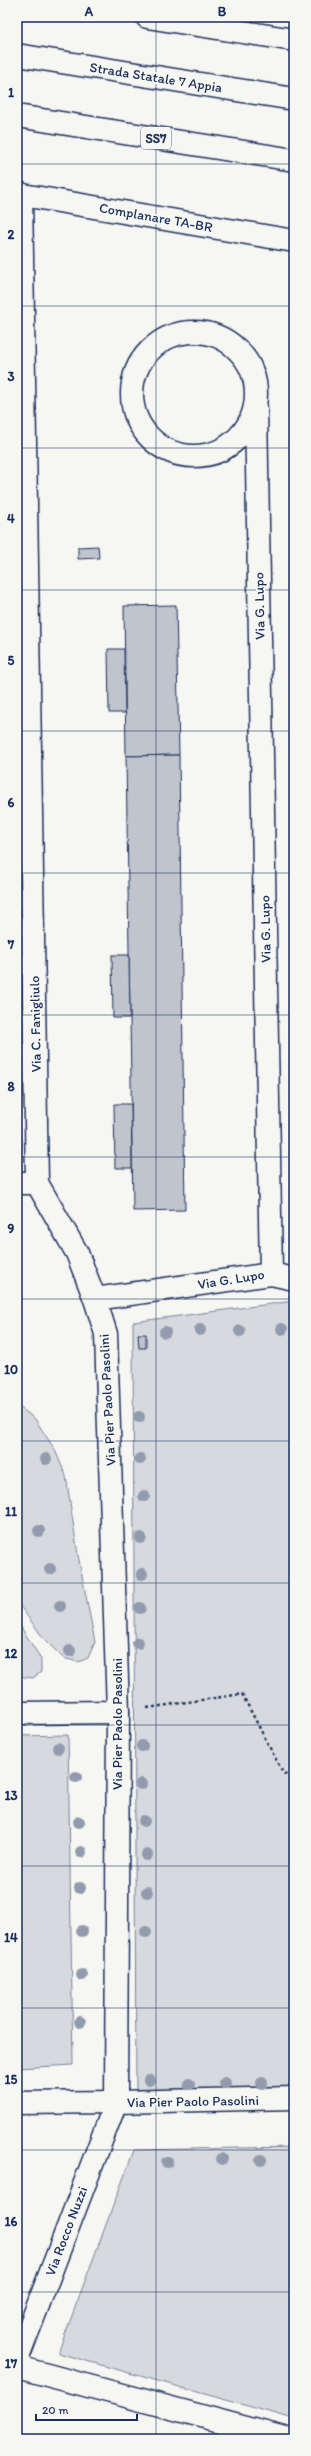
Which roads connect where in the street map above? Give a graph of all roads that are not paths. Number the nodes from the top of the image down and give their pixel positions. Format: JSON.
{"nodes":[{"id":1,"x":147,"y":17,"type":"edge"},
{"id":2,"x":294,"y":40,"type":"edge"},
{"id":3,"x":17,"y":55,"type":"edge"},
{"id":4,"x":294,"y":99,"type":"edge"},
{"id":5,"x":17,"y":116,"type":"edge"},
{"id":6,"x":294,"y":160,"type":"edge"},
{"id":7,"x":19,"y":194,"type":"edge"},
{"id":8,"x":294,"y":241,"type":"edge"},
{"id":9,"x":256,"y":408,"type":"junction"},
{"id":10,"x":27,"y":1183,"type":"edge"},
{"id":11,"x":271,"y":1274,"type":"junction"},
{"id":12,"x":294,"y":1278,"type":"edge"},
{"id":13,"x":95,"y":1299,"type":"junction"},
{"id":14,"x":118,"y":1712,"type":"junction"},
{"id":15,"x":17,"y":1713,"type":"edge"},
{"id":16,"x":294,"y":2098,"type":"edge"},
{"id":17,"x":116,"y":2102,"type":"junction"},
{"id":18,"x":17,"y":2103,"type":"edge"},
{"id":19,"x":17,"y":2360,"type":"edge"},
{"id":20,"x":17,"y":2367,"type":"edge"},
{"id":21,"x":288,"y":2439,"type":"edge"}],
"edges":[{"from":1,"to":2,"type":"main road"},
{"from":3,"to":4,"type":"main road","name":"Strada Statale 7 Appia"},
{"from":5,"to":6,"type":"main road","number":"SS7"},
{"from":7,"to":8,"type":"main road","name":"Complanare TA-BR"},
{"from":7,"to":10,"type":"main road","name":"Via C. Fanigliulo"},
{"from":9,"to":9,"type":"main road"},
{"from":9,"to":11,"type":"main road","name":"Via G. Lupo"},
{"from":10,"to":13,"type":"main road","name":"Via Pier Paolo Pasolini"},
{"from":11,"to":12,"type":"main road"},
{"from":11,"to":13,"type":"main road","name":"Via G. Lupo"},
{"from":13,"to":14,"type":"main road","name":"Via Pier Paolo Pasolini"},
{"from":14,"to":15,"type":"main road"},
{"from":14,"to":17,"type":"main road","name":"Via Pier Paolo Pasolini"},
{"from":16,"to":17,"type":"main road","name":"Via Pier Paolo Pasolini"},
{"from":17,"to":18,"type":"main road"},
{"from":17,"to":19,"type":"main road","name":"Via Rocco Nuzzi"},
{"from":20,"to":21,"type":"main road"}]}
